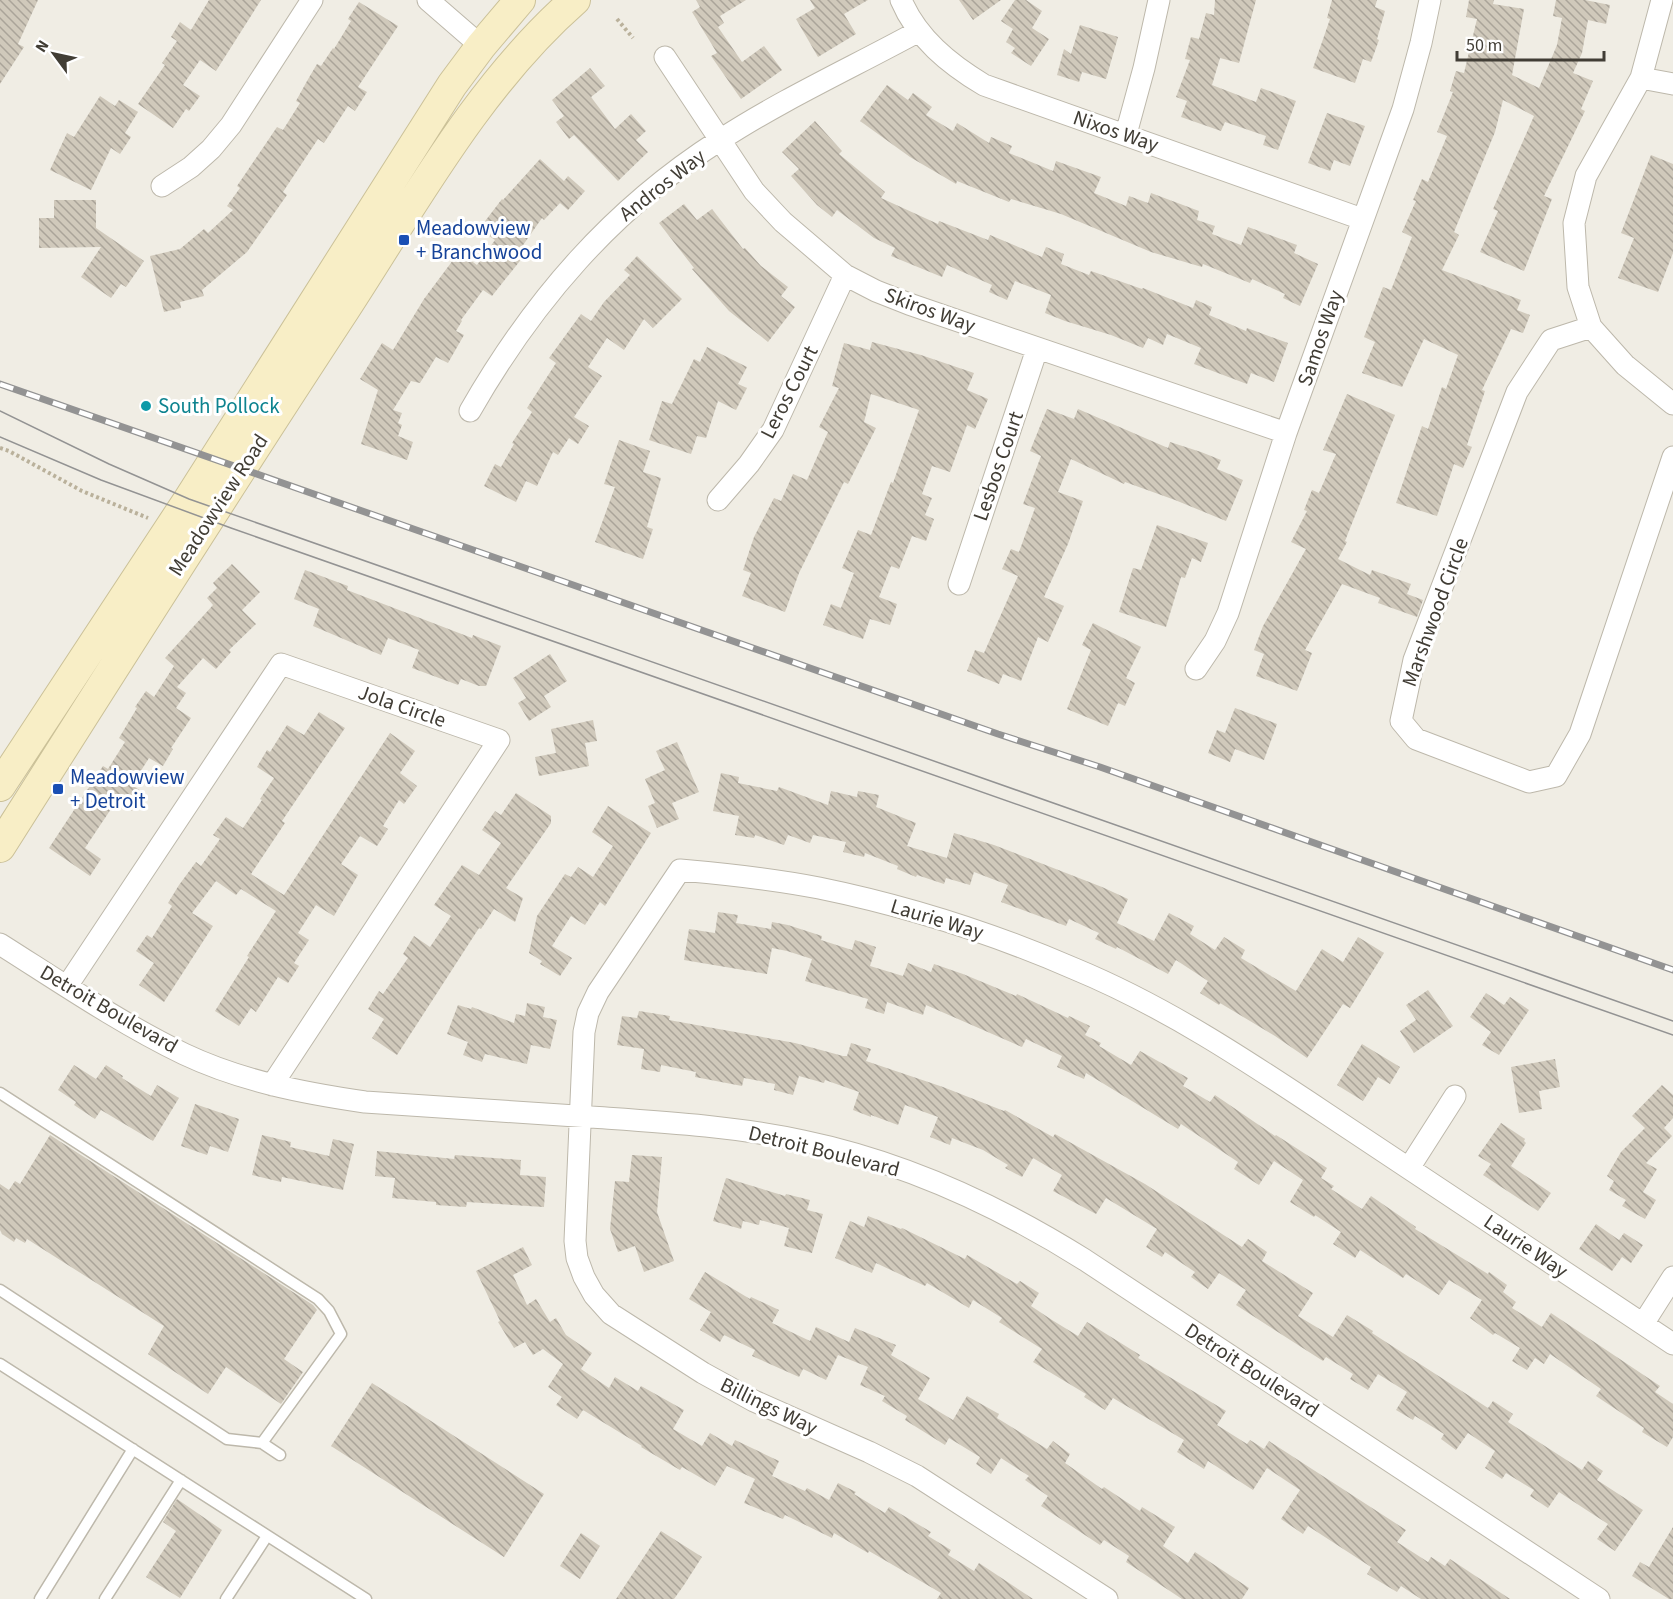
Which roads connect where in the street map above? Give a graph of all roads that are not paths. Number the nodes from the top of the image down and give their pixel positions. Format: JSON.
{"nodes":[{"id":1,"x":312,"y":0,"type":"edge"},
{"id":2,"x":428,"y":0,"type":"edge"},
{"id":3,"x":520,"y":0,"type":"edge"},
{"id":4,"x":575,"y":0,"type":"edge"},
{"id":5,"x":901,"y":0,"type":"edge"},
{"id":6,"x":1159,"y":0,"type":"edge"},
{"id":7,"x":1430,"y":0,"type":"edge"},
{"id":8,"x":1662,"y":0,"type":"edge"},
{"id":9,"x":919,"y":31,"type":"junction"},
{"id":10,"x":481,"y":46,"type":"junction"},
{"id":11,"x":665,"y":57,"type":"dead end"},
{"id":12,"x":1641,"y":78,"type":"junction"},
{"id":13,"x":1673,"y":84,"type":"edge"},
{"id":14,"x":1126,"y":134,"type":"junction"},
{"id":15,"x":720,"y":140,"type":"junction"},
{"id":16,"x":162,"y":186,"type":"dead end"},
{"id":17,"x":1362,"y":219,"type":"junction"},
{"id":18,"x":845,"y":275,"type":"junction"},
{"id":19,"x":1591,"y":327,"type":"junction"},
{"id":20,"x":1037,"y":349,"type":"junction"},
{"id":21,"x":1673,"y":404,"type":"edge"},
{"id":22,"x":470,"y":411,"type":"dead end"},
{"id":23,"x":1286,"y":433,"type":"junction"},
{"id":24,"x":1673,"y":457,"type":"edge"},
{"id":25,"x":718,"y":500,"type":"dead end"},
{"id":26,"x":959,"y":584,"type":"dead end"},
{"id":27,"x":1196,"y":669,"type":"dead end"},
{"id":28,"x":0,"y":786,"type":"edge"},
{"id":29,"x":0,"y":847,"type":"edge"},
{"id":30,"x":0,"y":944,"type":"edge"},
{"id":31,"x":67,"y":986,"type":"junction"},
{"id":32,"x":272,"y":1085,"type":"junction"},
{"id":33,"x":0,"y":1093,"type":"edge"},
{"id":34,"x":1455,"y":1095,"type":"dead end"},
{"id":35,"x":579,"y":1116,"type":"junction"},
{"id":36,"x":1408,"y":1168,"type":"junction"},
{"id":37,"x":1673,"y":1277,"type":"edge"},
{"id":38,"x":0,"y":1290,"type":"edge"},
{"id":39,"x":1642,"y":1324,"type":"junction"},
{"id":40,"x":1673,"y":1344,"type":"edge"},
{"id":41,"x":0,"y":1364,"type":"edge"},
{"id":42,"x":262,"y":1443,"type":"junction"},
{"id":43,"x":133,"y":1449,"type":"junction"},
{"id":44,"x":280,"y":1455,"type":"dead end"},
{"id":45,"x":181,"y":1480,"type":"junction"},
{"id":46,"x":267,"y":1536,"type":"junction"},
{"id":47,"x":40,"y":1599,"type":"edge"},
{"id":48,"x":105,"y":1599,"type":"edge"},
{"id":49,"x":226,"y":1599,"type":"edge"},
{"id":50,"x":366,"y":1599,"type":"edge"},
{"id":51,"x":1107,"y":1599,"type":"edge"},
{"id":52,"x":1599,"y":1599,"type":"edge"}],
"edges":[{"from":1,"to":16,"type":"street"},
{"from":2,"to":10,"type":"street"},
{"from":3,"to":10,"type":"main road","name":"Meadowview Road"},
{"from":4,"to":29,"type":"main road","name":"Meadowview Road"},
{"from":5,"to":9,"type":"street","name":"Nixos Way"},
{"from":6,"to":14,"type":"street"},
{"from":7,"to":17,"type":"street","name":"Samos Way"},
{"from":8,"to":12,"type":"street"},
{"from":9,"to":14,"type":"street","name":"Nixos Way"},
{"from":9,"to":15,"type":"street","name":"Andros Way"},
{"from":10,"to":28,"type":"main road","name":"Meadowview Road"},
{"from":11,"to":15,"type":"street","name":"Skiros Way"},
{"from":12,"to":13,"type":"street"},
{"from":12,"to":19,"type":"street"},
{"from":14,"to":17,"type":"street","name":"Nixos Way"},
{"from":15,"to":18,"type":"street","name":"Skiros Way"},
{"from":15,"to":22,"type":"street","name":"Andros Way"},
{"from":17,"to":23,"type":"street","name":"Samos Way"},
{"from":18,"to":20,"type":"street","name":"Skiros Way"},
{"from":18,"to":25,"type":"street","name":"Leros Court"},
{"from":19,"to":21,"type":"street"},
{"from":19,"to":24,"type":"street","name":"Marshwood Circle"},
{"from":20,"to":23,"type":"street","name":"Skiros Way"},
{"from":20,"to":26,"type":"street","name":"Lesbos Court"},
{"from":23,"to":27,"type":"street","name":"Samos Way"},
{"from":30,"to":31,"type":"street","name":"Detroit Boulevard"},
{"from":31,"to":32,"type":"street","name":"Detroit Boulevard"},
{"from":31,"to":32,"type":"street","name":"Jola Circle"},
{"from":32,"to":35,"type":"street","name":"Detroit Boulevard"},
{"from":33,"to":42,"type":"lane"},
{"from":34,"to":36,"type":"street"},
{"from":35,"to":36,"type":"street","name":"Laurie Way"},
{"from":35,"to":51,"type":"street","name":"Billings Way"},
{"from":35,"to":52,"type":"street","name":"Detroit Boulevard"},
{"from":36,"to":39,"type":"street","name":"Laurie Way"},
{"from":37,"to":39,"type":"street"},
{"from":38,"to":42,"type":"lane"},
{"from":39,"to":40,"type":"street","name":"Laurie Way"},
{"from":41,"to":43,"type":"lane"},
{"from":42,"to":44,"type":"lane"},
{"from":43,"to":45,"type":"lane"},
{"from":43,"to":47,"type":"lane"},
{"from":45,"to":46,"type":"lane"},
{"from":45,"to":48,"type":"lane"},
{"from":46,"to":49,"type":"lane"},
{"from":46,"to":50,"type":"lane"}]}
